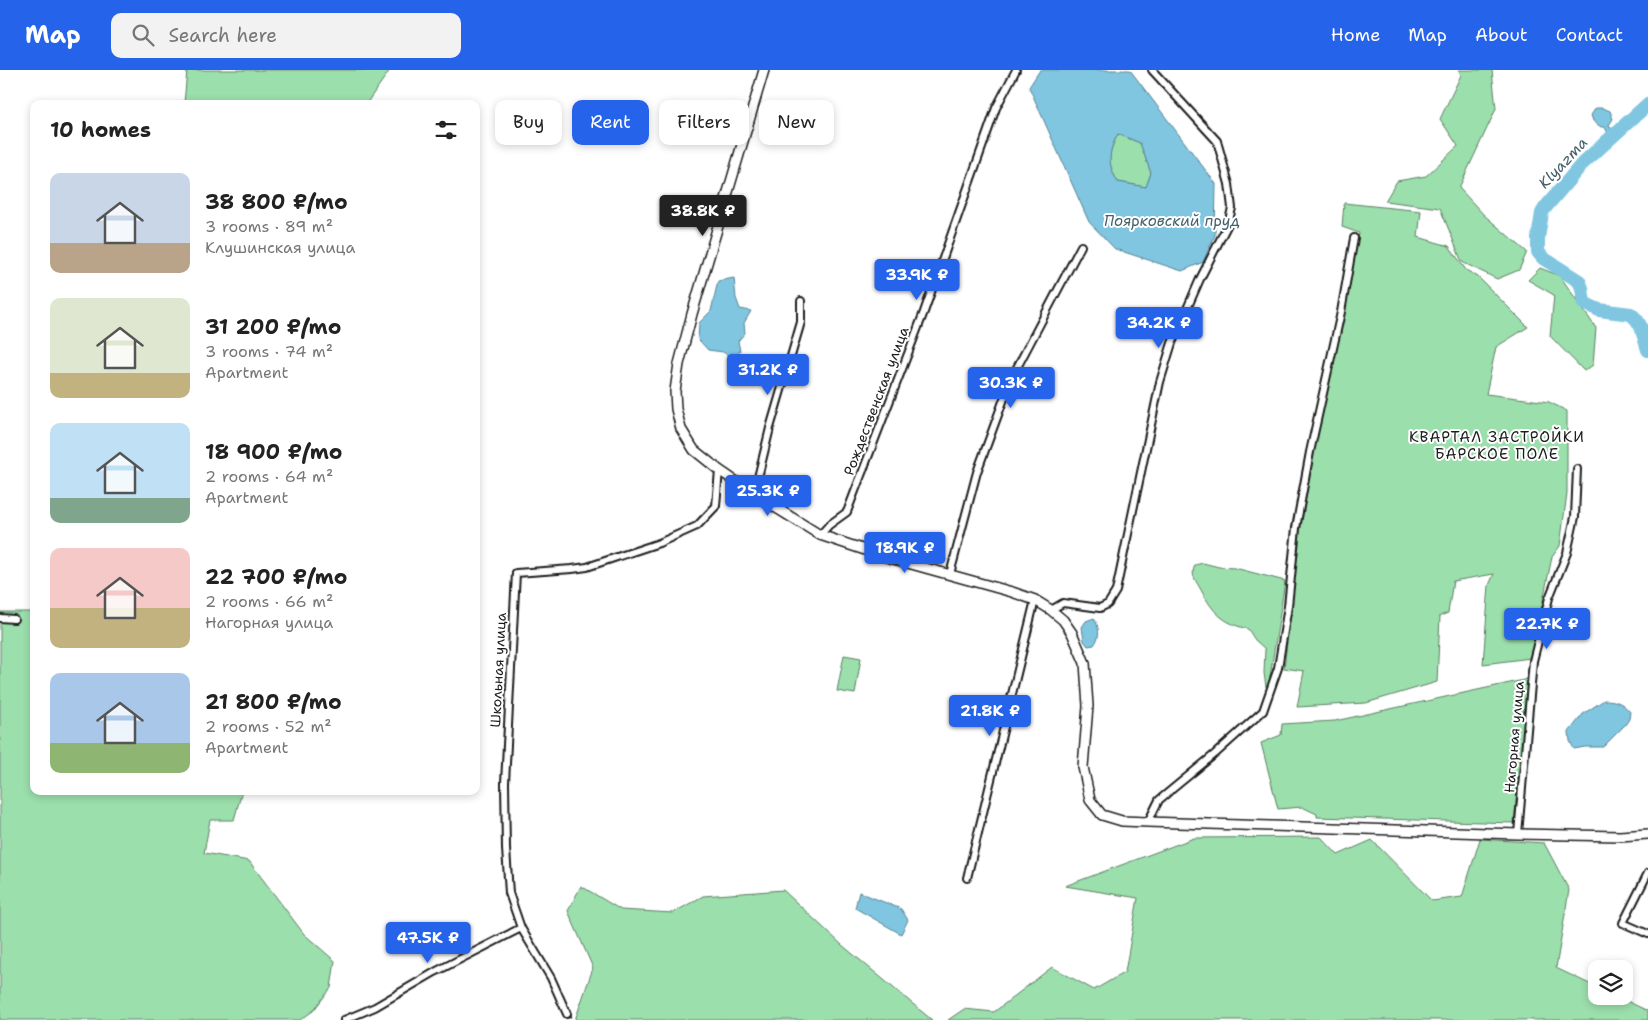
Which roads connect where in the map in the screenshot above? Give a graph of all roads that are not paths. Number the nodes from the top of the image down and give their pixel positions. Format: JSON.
{"nodes":[{"id":1,"x":764,"y":70,"type":"edge"},
{"id":2,"x":1016,"y":70,"type":"edge"},
{"id":3,"x":1152,"y":70,"type":"edge"},
{"id":4,"x":1354,"y":238,"type":"dead end"},
{"id":5,"x":1081,"y":246,"type":"dead end"},
{"id":6,"x":802,"y":301,"type":"dead end"},
{"id":7,"x":1576,"y":469,"type":"dead end"},
{"id":8,"x":719,"y":470,"type":"junction"},
{"id":9,"x":754,"y":494,"type":"junction"},
{"id":10,"x":820,"y":535,"type":"junction"},
{"id":11,"x":950,"y":574,"type":"junction"},
{"id":12,"x":1035,"y":600,"type":"junction"},
{"id":13,"x":1051,"y":610,"type":"junction"},
{"id":14,"x":0,"y":618,"type":"edge"},
{"id":15,"x":14,"y":619,"type":"dead end"},
{"id":16,"x":1148,"y":822,"type":"junction"},
{"id":17,"x":1518,"y":834,"type":"junction"},
{"id":18,"x":1648,"y":834,"type":"edge"},
{"id":19,"x":1648,"y":873,"type":"edge"},
{"id":20,"x":967,"y":878,"type":"dead end"},
{"id":21,"x":522,"y":928,"type":"junction"},
{"id":22,"x":1648,"y":934,"type":"edge"},
{"id":23,"x":567,"y":1014,"type":"dead end"},
{"id":24,"x":344,"y":1020,"type":"edge"}],
"edges":[{"from":1,"to":8,"type":"main road"},
{"from":2,"to":10,"type":"street","name":"Рождественская улица"},
{"from":3,"to":13,"type":"street"},
{"from":4,"to":16,"type":"street"},
{"from":5,"to":11,"type":"street"},
{"from":6,"to":9,"type":"street"},
{"from":7,"to":17,"type":"street","name":"Нагорная улица"},
{"from":8,"to":9,"type":"main road"},
{"from":8,"to":21,"type":"street","name":"Школьная улица"},
{"from":9,"to":10,"type":"main road"},
{"from":10,"to":11,"type":"main road"},
{"from":11,"to":12,"type":"main road"},
{"from":12,"to":13,"type":"main road"},
{"from":12,"to":20,"type":"street"},
{"from":13,"to":16,"type":"main road"},
{"from":14,"to":15,"type":"street"},
{"from":16,"to":17,"type":"main road"},
{"from":17,"to":18,"type":"main road"},
{"from":19,"to":22,"type":"street"},
{"from":21,"to":23,"type":"street","name":"Школьная улица"},
{"from":21,"to":24,"type":"street"}]}
